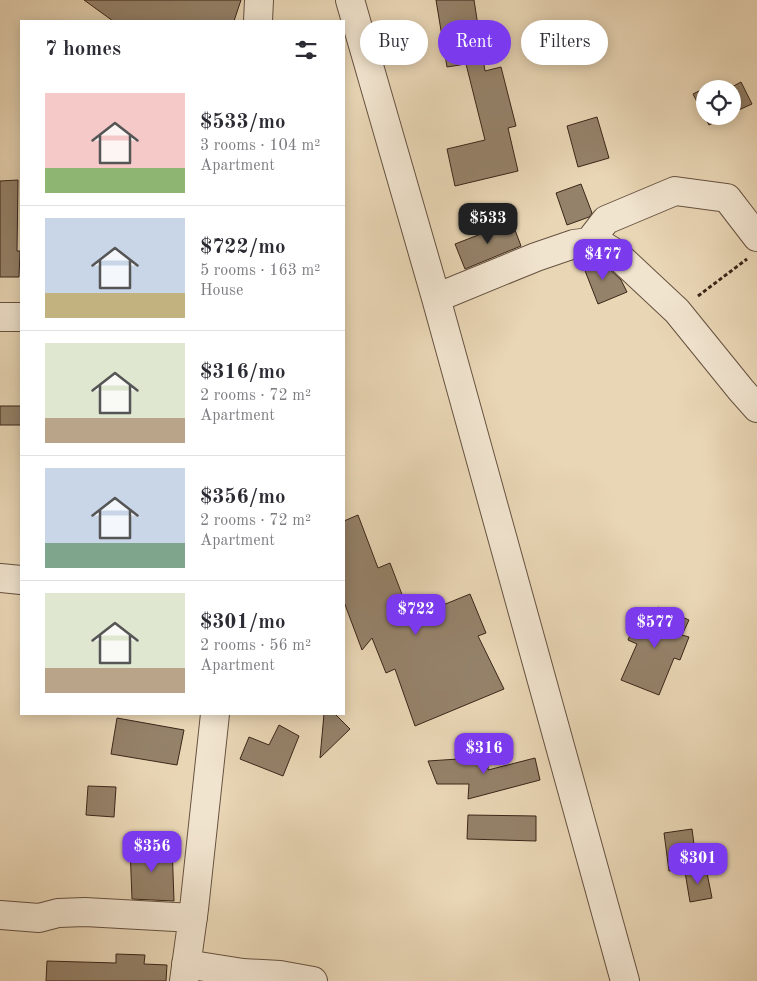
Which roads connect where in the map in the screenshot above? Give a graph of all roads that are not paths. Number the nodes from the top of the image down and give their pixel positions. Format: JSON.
{"nodes":[{"id":1,"x":259,"y":0,"type":"edge"},
{"id":2,"x":350,"y":0,"type":"edge"},
{"id":3,"x":258,"y":20,"type":"edge"},
{"id":4,"x":589,"y":242,"type":"junction"},
{"id":5,"x":753,"y":248,"type":"edge"},
{"id":6,"x":436,"y":298,"type":"junction"},
{"id":7,"x":0,"y":317,"type":"edge"},
{"id":8,"x":20,"y":317,"type":"edge"},
{"id":9,"x":757,"y":408,"type":"edge"},
{"id":10,"x":0,"y":578,"type":"edge"},
{"id":11,"x":20,"y":580,"type":"edge"},
{"id":12,"x":215,"y":715,"type":"edge"},
{"id":13,"x":0,"y":915,"type":"edge"},
{"id":14,"x":193,"y":918,"type":"junction"},
{"id":15,"x":185,"y":972,"type":"edge"},
{"id":16,"x":313,"y":981,"type":"edge"},
{"id":17,"x":625,"y":981,"type":"edge"}],
"edges":[{"from":1,"to":3,"type":"street"},
{"from":2,"to":6,"type":"street"},
{"from":4,"to":5,"type":"street"},
{"from":4,"to":6,"type":"street"},
{"from":4,"to":9,"type":"street"},
{"from":6,"to":17,"type":"street"},
{"from":7,"to":8,"type":"street"},
{"from":10,"to":11,"type":"street"},
{"from":12,"to":14,"type":"street"},
{"from":13,"to":14,"type":"street"},
{"from":14,"to":15,"type":"street"},
{"from":15,"to":16,"type":"street"}]}
